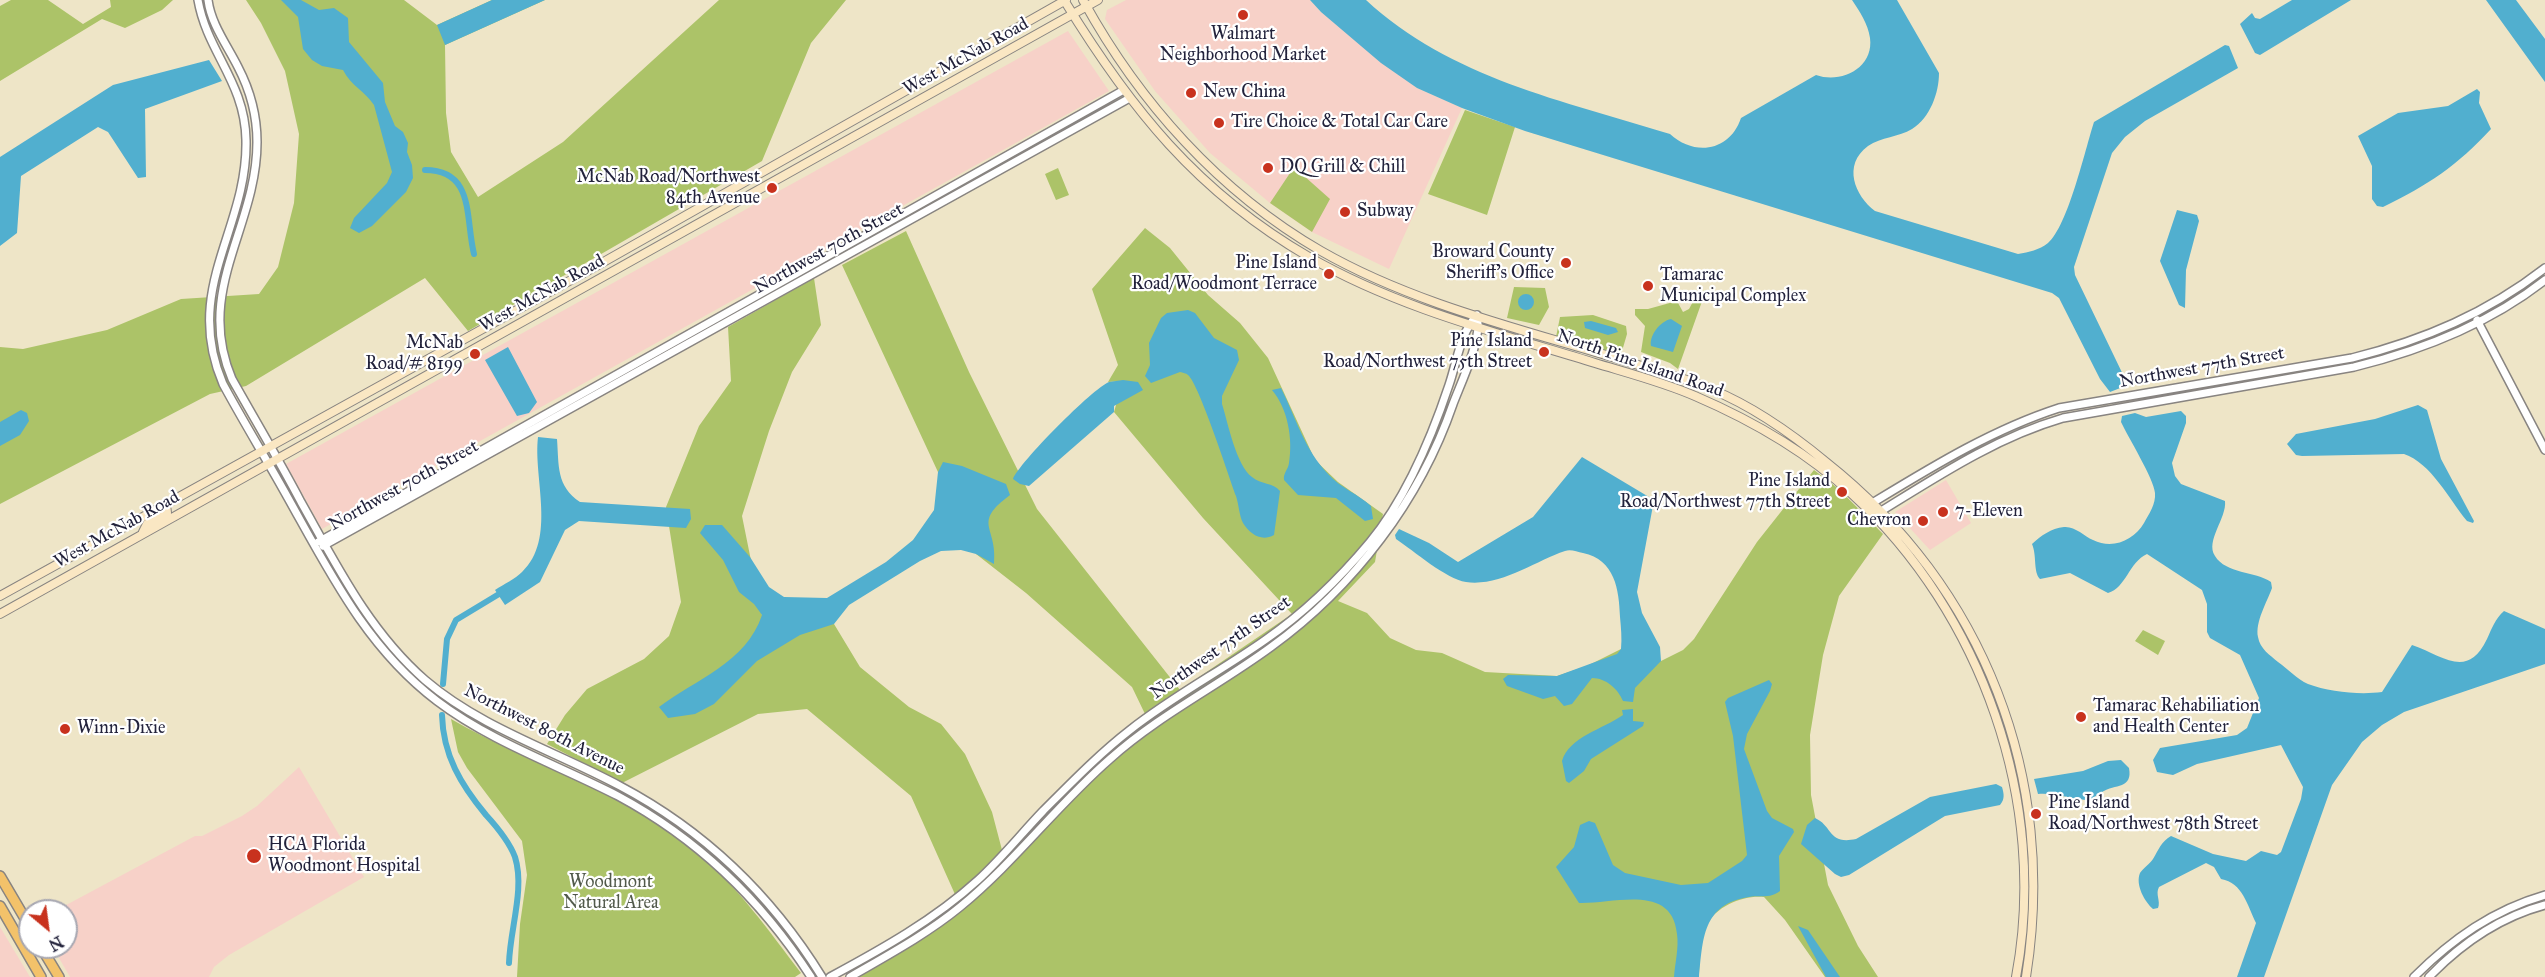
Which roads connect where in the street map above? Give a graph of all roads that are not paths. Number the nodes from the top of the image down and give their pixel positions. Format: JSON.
{"nodes":[{"id":1,"x":198,"y":0,"type":"edge"},
{"id":2,"x":1065,"y":0,"type":"edge"},
{"id":3,"x":1098,"y":0,"type":"edge"},
{"id":4,"x":209,"y":2,"type":"edge"},
{"id":5,"x":1084,"y":3,"type":"edge"},
{"id":6,"x":1073,"y":14,"type":"junction"},
{"id":7,"x":201,"y":17,"type":"junction"},
{"id":8,"x":1122,"y":91,"type":"junction"},
{"id":9,"x":1128,"y":99,"type":"junction"},
{"id":10,"x":1081,"y":114,"type":"junction"},
{"id":11,"x":1086,"y":123,"type":"junction"},
{"id":12,"x":1048,"y":133,"type":"junction"},
{"id":13,"x":1053,"y":141,"type":"junction"},
{"id":14,"x":911,"y":209,"type":"junction"},
{"id":15,"x":916,"y":217,"type":"junction"},
{"id":16,"x":220,"y":259,"type":"junction"},
{"id":17,"x":230,"y":261,"type":"junction"},
{"id":18,"x":2545,"y":268,"type":"edge"},
{"id":19,"x":2545,"y":280,"type":"edge"},
{"id":20,"x":1477,"y":315,"type":"junction"},
{"id":21,"x":2476,"y":319,"type":"junction"},
{"id":22,"x":1468,"y":324,"type":"junction"},
{"id":23,"x":1478,"y":327,"type":"junction"},
{"id":24,"x":270,"y":447,"type":"junction"},
{"id":25,"x":2545,"y":450,"type":"edge"},
{"id":26,"x":260,"y":452,"type":"junction"},
{"id":27,"x":277,"y":458,"type":"junction"},
{"id":28,"x":268,"y":463,"type":"junction"},
{"id":29,"x":1927,"y":471,"type":"junction"},
{"id":30,"x":1934,"y":479,"type":"junction"},
{"id":31,"x":1875,"y":502,"type":"junction"},
{"id":32,"x":166,"y":504,"type":"junction"},
{"id":33,"x":1866,"y":507,"type":"junction"},
{"id":34,"x":1883,"y":510,"type":"junction"},
{"id":35,"x":1874,"y":516,"type":"junction"},
{"id":36,"x":142,"y":533,"type":"junction"},
{"id":37,"x":321,"y":538,"type":"junction"},
{"id":38,"x":315,"y":546,"type":"junction"},
{"id":39,"x":326,"y":546,"type":"junction"},
{"id":40,"x":0,"y":596,"type":"edge"},
{"id":41,"x":0,"y":614,"type":"edge"},
{"id":42,"x":0,"y":876,"type":"edge"},
{"id":43,"x":2545,"y":895,"type":"edge"},
{"id":44,"x":2545,"y":905,"type":"edge"},
{"id":45,"x":0,"y":906,"type":"edge"},
{"id":46,"x":18,"y":907,"type":"edge"},
{"id":47,"x":48,"y":959,"type":"edge"},
{"id":48,"x":41,"y":977,"type":"edge"},
{"id":49,"x":59,"y":977,"type":"edge"},
{"id":50,"x":811,"y":977,"type":"edge"},
{"id":51,"x":822,"y":977,"type":"edge"},
{"id":52,"x":830,"y":977,"type":"edge"},
{"id":53,"x":850,"y":977,"type":"edge"},
{"id":54,"x":2016,"y":977,"type":"edge"},
{"id":55,"x":2026,"y":977,"type":"edge"},
{"id":56,"x":2414,"y":977,"type":"edge"},
{"id":57,"x":2429,"y":977,"type":"edge"}],
"edges":[{"from":1,"to":7,"type":"street","name":"Northwest 80th Avenue"},
{"from":2,"to":6,"type":"main road","name":"North Pine Island Road"},
{"from":2,"to":24,"type":"main road","name":"West McNab Road"},
{"from":3,"to":5,"type":"main road","name":"West McNab Road"},
{"from":4,"to":7,"type":"street"},
{"from":4,"to":17,"type":"street","name":"Northwest 80th Avenue"},
{"from":5,"to":6,"type":"main road","name":"West McNab Road"},
{"from":5,"to":20,"type":"main road","name":"North Pine Island Road"},
{"from":6,"to":8,"type":"main road","name":"North Pine Island Road"},
{"from":6,"to":27,"type":"main road","name":"West McNab Road"},
{"from":7,"to":16,"type":"street","name":"Northwest 80th Avenue"},
{"from":8,"to":9,"type":"main road","name":"North Pine Island Road"},
{"from":8,"to":10,"type":"street","name":"Northwest 70th Street"},
{"from":9,"to":11,"type":"street","name":"Northwest 70th Street"},
{"from":9,"to":22,"type":"main road","name":"North Pine Island Road"},
{"from":10,"to":11,"type":"street"},
{"from":10,"to":12,"type":"street","name":"Northwest 70th Street"},
{"from":11,"to":13,"type":"street","name":"Northwest 70th Street"},
{"from":12,"to":13,"type":"street"},
{"from":12,"to":14,"type":"street","name":"Northwest 70th Street"},
{"from":13,"to":15,"type":"street","name":"Northwest 70th Street"},
{"from":14,"to":15,"type":"street"},
{"from":14,"to":37,"type":"street","name":"Northwest 70th Street"},
{"from":15,"to":39,"type":"street","name":"Northwest 70th Street"},
{"from":16,"to":17,"type":"street"},
{"from":16,"to":26,"type":"street","name":"Northwest 80th Avenue"},
{"from":17,"to":24,"type":"street","name":"Northwest 80th Avenue"},
{"from":18,"to":21,"type":"street","name":"Northwest 77th Street"},
{"from":19,"to":21,"type":"street","name":"Northwest 77th Street"},
{"from":20,"to":22,"type":"street","name":"Northwest 75th Street"},
{"from":20,"to":23,"type":"street","name":"Northwest 75th Street"},
{"from":20,"to":31,"type":"main road","name":"North Pine Island Road"},
{"from":21,"to":25,"type":"street"},
{"from":21,"to":29,"type":"street","name":"Northwest 77th Street"},
{"from":21,"to":30,"type":"street","name":"Northwest 77th Street"},
{"from":22,"to":23,"type":"main road","name":"North Pine Island Road"},
{"from":22,"to":52,"type":"street","name":"Northwest 75th Street"},
{"from":23,"to":33,"type":"main road","name":"North Pine Island Road"},
{"from":23,"to":53,"type":"street","name":"Northwest 75th Street"},
{"from":24,"to":26,"type":"main road","name":"West McNab Road"},
{"from":24,"to":27,"type":"street","name":"Northwest 80th Avenue"},
{"from":26,"to":28,"type":"street","name":"Northwest 80th Avenue"},
{"from":26,"to":32,"type":"main road","name":"West McNab Road"},
{"from":27,"to":28,"type":"main road","name":"West McNab Road"},
{"from":27,"to":37,"type":"street","name":"Northwest 80th Avenue"},
{"from":28,"to":36,"type":"main road","name":"West McNab Road"},
{"from":28,"to":38,"type":"street","name":"Northwest 80th Avenue"},
{"from":29,"to":30,"type":"street"},
{"from":29,"to":31,"type":"street","name":"Northwest 77th Street"},
{"from":30,"to":34,"type":"street","name":"Northwest 77th Street"},
{"from":31,"to":33,"type":"street","name":"Northwest 77th Street"},
{"from":31,"to":34,"type":"main road","name":"North Pine Island Road"},
{"from":32,"to":36,"type":"main road"},
{"from":32,"to":40,"type":"main road","name":"West McNab Road"},
{"from":33,"to":35,"type":"main road","name":"North Pine Island Road"},
{"from":34,"to":35,"type":"street","name":"Northwest 77th Street"},
{"from":34,"to":55,"type":"main road","name":"North Pine Island Road"},
{"from":35,"to":54,"type":"main road","name":"North Pine Island Road"},
{"from":36,"to":41,"type":"main road","name":"West McNab Road"},
{"from":37,"to":38,"type":"street","name":"Northwest 70th Street"},
{"from":37,"to":39,"type":"street","name":"Northwest 80th Avenue"},
{"from":38,"to":39,"type":"street","name":"Northwest 70th Street"},
{"from":38,"to":50,"type":"street","name":"Northwest 80th Avenue"},
{"from":39,"to":51,"type":"street","name":"Northwest 80th Avenue"},
{"from":42,"to":46,"type":"main road"},
{"from":43,"to":56,"type":"street"},
{"from":44,"to":57,"type":"street"},
{"from":45,"to":48,"type":"main road"},
{"from":47,"to":49,"type":"main road"}]}
